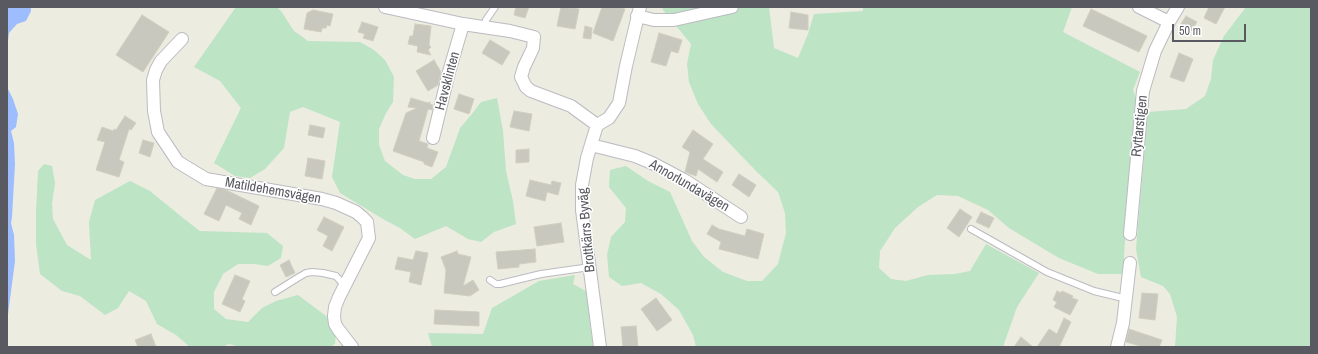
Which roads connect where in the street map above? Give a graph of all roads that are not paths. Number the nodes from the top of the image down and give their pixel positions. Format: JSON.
{"nodes":[{"id":1,"x":386,"y":7,"type":"edge"},
{"id":2,"x":495,"y":7,"type":"edge"},
{"id":3,"x":732,"y":7,"type":"edge"},
{"id":4,"x":1139,"y":7,"type":"edge"},
{"id":5,"x":1178,"y":7,"type":"edge"},
{"id":6,"x":639,"y":12,"type":"edge"},
{"id":7,"x":1169,"y":22,"type":"junction"},
{"id":8,"x":463,"y":24,"type":"junction"},
{"id":9,"x":485,"y":26,"type":"junction"},
{"id":10,"x":182,"y":39,"type":"dead end"},
{"id":11,"x":597,"y":125,"type":"junction"},
{"id":12,"x":433,"y":138,"type":"dead end"},
{"id":13,"x":591,"y":145,"type":"junction"},
{"id":14,"x":741,"y":217,"type":"dead end"},
{"id":15,"x":971,"y":229,"type":"dead end"},
{"id":16,"x":1130,"y":234,"type":"dead end"},
{"id":17,"x":1130,"y":263,"type":"dead end"},
{"id":18,"x":590,"y":267,"type":"junction"},
{"id":19,"x":490,"y":280,"type":"dead end"},
{"id":20,"x":345,"y":286,"type":"junction"},
{"id":21,"x":275,"y":292,"type":"dead end"},
{"id":22,"x":1126,"y":299,"type":"junction"},
{"id":23,"x":352,"y":347,"type":"edge"},
{"id":24,"x":600,"y":347,"type":"edge"},
{"id":25,"x":1117,"y":347,"type":"edge"}],
"edges":[{"from":1,"to":8,"type":"street"},
{"from":2,"to":9,"type":"lane"},
{"from":3,"to":6,"type":"street"},
{"from":4,"to":7,"type":"street"},
{"from":5,"to":7,"type":"street","name":"Ryttarstigen"},
{"from":6,"to":11,"type":"street"},
{"from":7,"to":16,"type":"street","name":"Ryttarstigen"},
{"from":8,"to":9,"type":"street"},
{"from":8,"to":12,"type":"street","name":"Havsklinten"},
{"from":9,"to":11,"type":"street"},
{"from":10,"to":20,"type":"street","name":"Matildehemsvägen"},
{"from":11,"to":13,"type":"street","name":"Brottkärrs Byväg"},
{"from":13,"to":14,"type":"street","name":"Annorlundavägen"},
{"from":13,"to":18,"type":"street","name":"Brottkärrs Byväg"},
{"from":15,"to":22,"type":"lane"},
{"from":17,"to":22,"type":"street"},
{"from":18,"to":19,"type":"lane"},
{"from":18,"to":24,"type":"street","name":"Brottkärrs Byväg"},
{"from":20,"to":21,"type":"lane"},
{"from":20,"to":23,"type":"street","name":"Matildehemsvägen"},
{"from":22,"to":25,"type":"street"}]}
